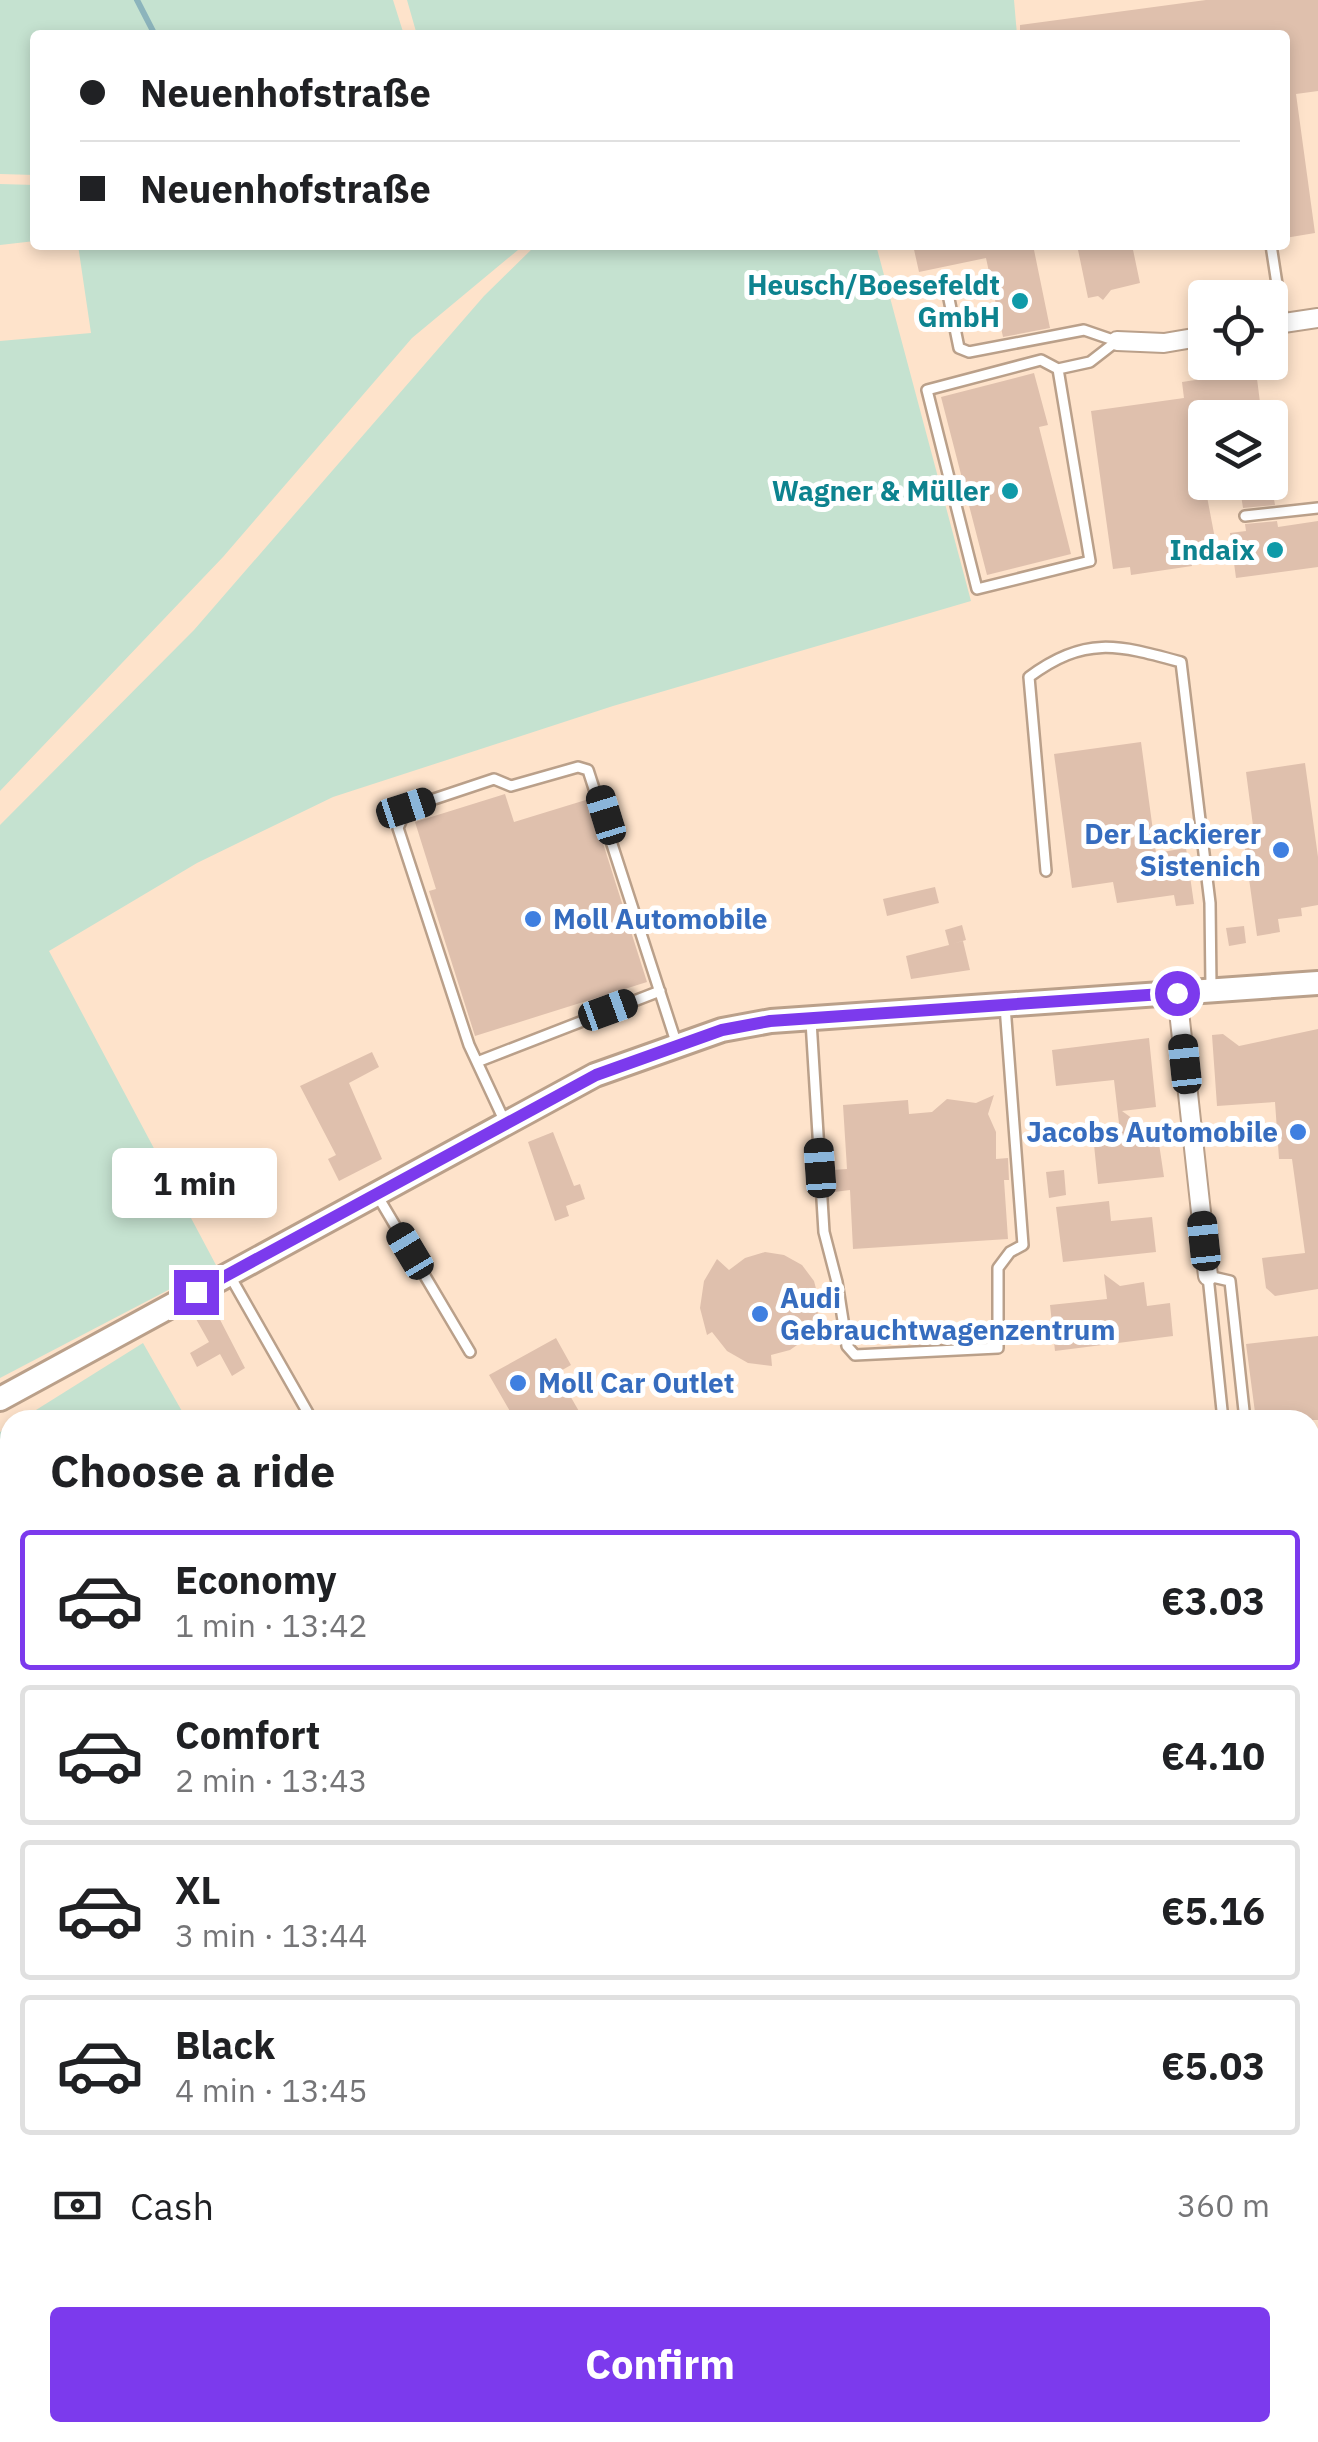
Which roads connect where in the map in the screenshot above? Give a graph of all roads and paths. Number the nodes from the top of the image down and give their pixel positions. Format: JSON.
{"nodes":[{"id":1,"x":1271,"y":250,"type":"edge"},
{"id":2,"x":1274,"y":280,"type":"edge"},
{"id":3,"x":949,"y":298,"type":"dead end"},
{"id":4,"x":1318,"y":318,"type":"edge"},
{"id":5,"x":1288,"y":322,"type":"edge"},
{"id":6,"x":1188,"y":339,"type":"edge"},
{"id":7,"x":1117,"y":341,"type":"junction"},
{"id":8,"x":1058,"y":369,"type":"junction"},
{"id":9,"x":1318,"y":508,"type":"edge"},
{"id":10,"x":1245,"y":516,"type":"dead end"},
{"id":11,"x":1046,"y":871,"type":"dead end"},
{"id":12,"x":1318,"y":983,"type":"edge"},
{"id":13,"x":1211,"y":990,"type":"junction"},
{"id":14,"x":660,"y":992,"type":"junction"},
{"id":15,"x":1177,"y":993,"type":"junction"},
{"id":16,"x":1005,"y":1005,"type":"junction"},
{"id":17,"x":810,"y":1018,"type":"junction"},
{"id":18,"x":677,"y":1044,"type":"junction"},
{"id":19,"x":476,"y":1062,"type":"junction"},
{"id":20,"x":505,"y":1123,"type":"junction"},
{"id":21,"x":376,"y":1193,"type":"junction"},
{"id":22,"x":228,"y":1274,"type":"junction"},
{"id":23,"x":1208,"y":1276,"type":"junction"},
{"id":24,"x":470,"y":1352,"type":"dead end"},
{"id":25,"x":0,"y":1399,"type":"edge"},
{"id":26,"x":306,"y":1410,"type":"edge"},
{"id":27,"x":1221,"y":1410,"type":"edge"},
{"id":28,"x":1244,"y":1410,"type":"edge"}],
"edges":[{"from":1,"to":2,"type":"lane"},
{"from":3,"to":7,"type":"lane"},
{"from":4,"to":5,"type":"street"},
{"from":6,"to":7,"type":"street"},
{"from":7,"to":8,"type":"lane"},
{"from":8,"to":8,"type":"lane"},
{"from":9,"to":10,"type":"lane"},
{"from":11,"to":13,"type":"lane"},
{"from":12,"to":13,"type":"street"},
{"from":13,"to":15,"type":"street"},
{"from":14,"to":18,"type":"lane"},
{"from":14,"to":19,"type":"lane"},
{"from":14,"to":19,"type":"lane"},
{"from":15,"to":16,"type":"street"},
{"from":15,"to":23,"type":"street"},
{"from":16,"to":17,"type":"street"},
{"from":16,"to":17,"type":"lane"},
{"from":17,"to":18,"type":"street"},
{"from":18,"to":20,"type":"street"},
{"from":19,"to":20,"type":"lane"},
{"from":20,"to":21,"type":"street"},
{"from":21,"to":22,"type":"street"},
{"from":21,"to":24,"type":"lane"},
{"from":22,"to":25,"type":"street"},
{"from":22,"to":26,"type":"lane"},
{"from":23,"to":27,"type":"lane"},
{"from":23,"to":28,"type":"lane"}]}
